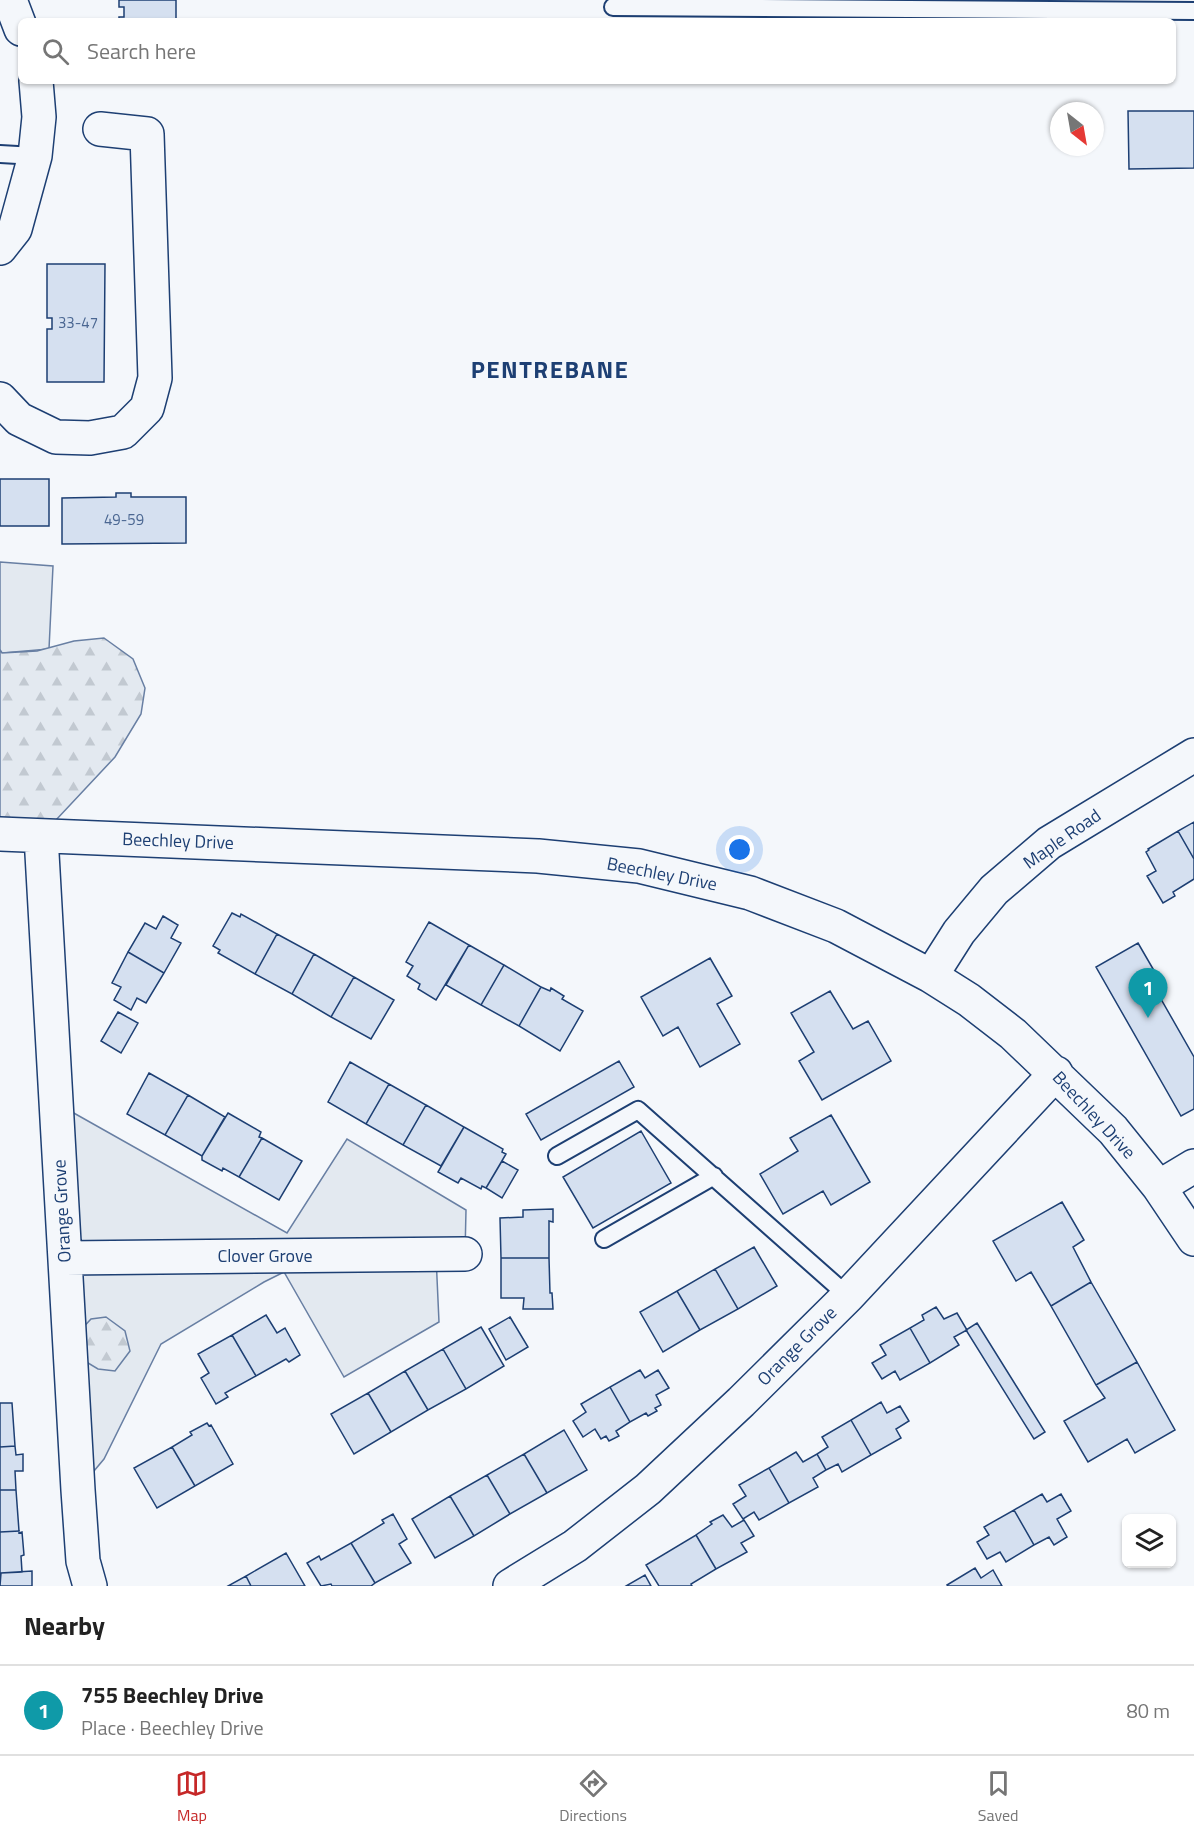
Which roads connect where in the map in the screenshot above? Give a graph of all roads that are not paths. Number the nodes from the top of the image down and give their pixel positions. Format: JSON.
{"nodes":[{"id":1,"x":10,"y":0,"type":"edge"},
{"id":2,"x":613,"y":7,"type":"dead end"},
{"id":3,"x":1194,"y":11,"type":"edge"},
{"id":4,"x":18,"y":21,"type":"edge"},
{"id":5,"x":36,"y":84,"type":"edge"},
{"id":6,"x":100,"y":129,"type":"dead end"},
{"id":7,"x":0,"y":154,"type":"edge"},
{"id":8,"x":35,"y":156,"type":"junction"},
{"id":9,"x":0,"y":248,"type":"edge"},
{"id":10,"x":0,"y":399,"type":"edge"},
{"id":11,"x":1194,"y":755,"type":"edge"},
{"id":12,"x":0,"y":834,"type":"edge"},
{"id":13,"x":41,"y":836,"type":"junction"},
{"id":14,"x":931,"y":976,"type":"junction"},
{"id":15,"x":1056,"y":1073,"type":"junction"},
{"id":16,"x":557,"y":1156,"type":"dead end"},
{"id":17,"x":1194,"y":1166,"type":"edge"},
{"id":18,"x":714,"y":1176,"type":"junction"},
{"id":19,"x":1159,"y":1187,"type":"junction"},
{"id":20,"x":604,"y":1239,"type":"dead end"},
{"id":21,"x":1194,"y":1239,"type":"edge"},
{"id":22,"x":465,"y":1254,"type":"dead end"},
{"id":23,"x":65,"y":1258,"type":"junction"},
{"id":24,"x":848,"y":1296,"type":"junction"},
{"id":25,"x":90,"y":1586,"type":"edge"},
{"id":26,"x":510,"y":1586,"type":"edge"}],
"edges":[{"from":1,"to":4,"type":"street"},
{"from":2,"to":3,"type":"lane"},
{"from":5,"to":8,"type":"street"},
{"from":6,"to":10,"type":"street"},
{"from":7,"to":8,"type":"lane"},
{"from":8,"to":9,"type":"street"},
{"from":11,"to":14,"type":"street","name":"Maple Road"},
{"from":12,"to":13,"type":"street","name":"Beechley Drive"},
{"from":13,"to":14,"type":"street","name":"Beechley Drive"},
{"from":13,"to":23,"type":"street","name":"Orange Grove"},
{"from":14,"to":15,"type":"street","name":"Beechley Drive"},
{"from":15,"to":19,"type":"street","name":"Beechley Drive"},
{"from":15,"to":24,"type":"street","name":"Orange Grove"},
{"from":16,"to":18,"type":"lane"},
{"from":17,"to":19,"type":"street"},
{"from":18,"to":20,"type":"lane"},
{"from":18,"to":24,"type":"lane"},
{"from":19,"to":21,"type":"street","name":"Beechley Drive"},
{"from":22,"to":23,"type":"street","name":"Clover Grove"},
{"from":23,"to":25,"type":"street","name":"Orange Grove"},
{"from":24,"to":26,"type":"street","name":"Orange Grove"}]}
